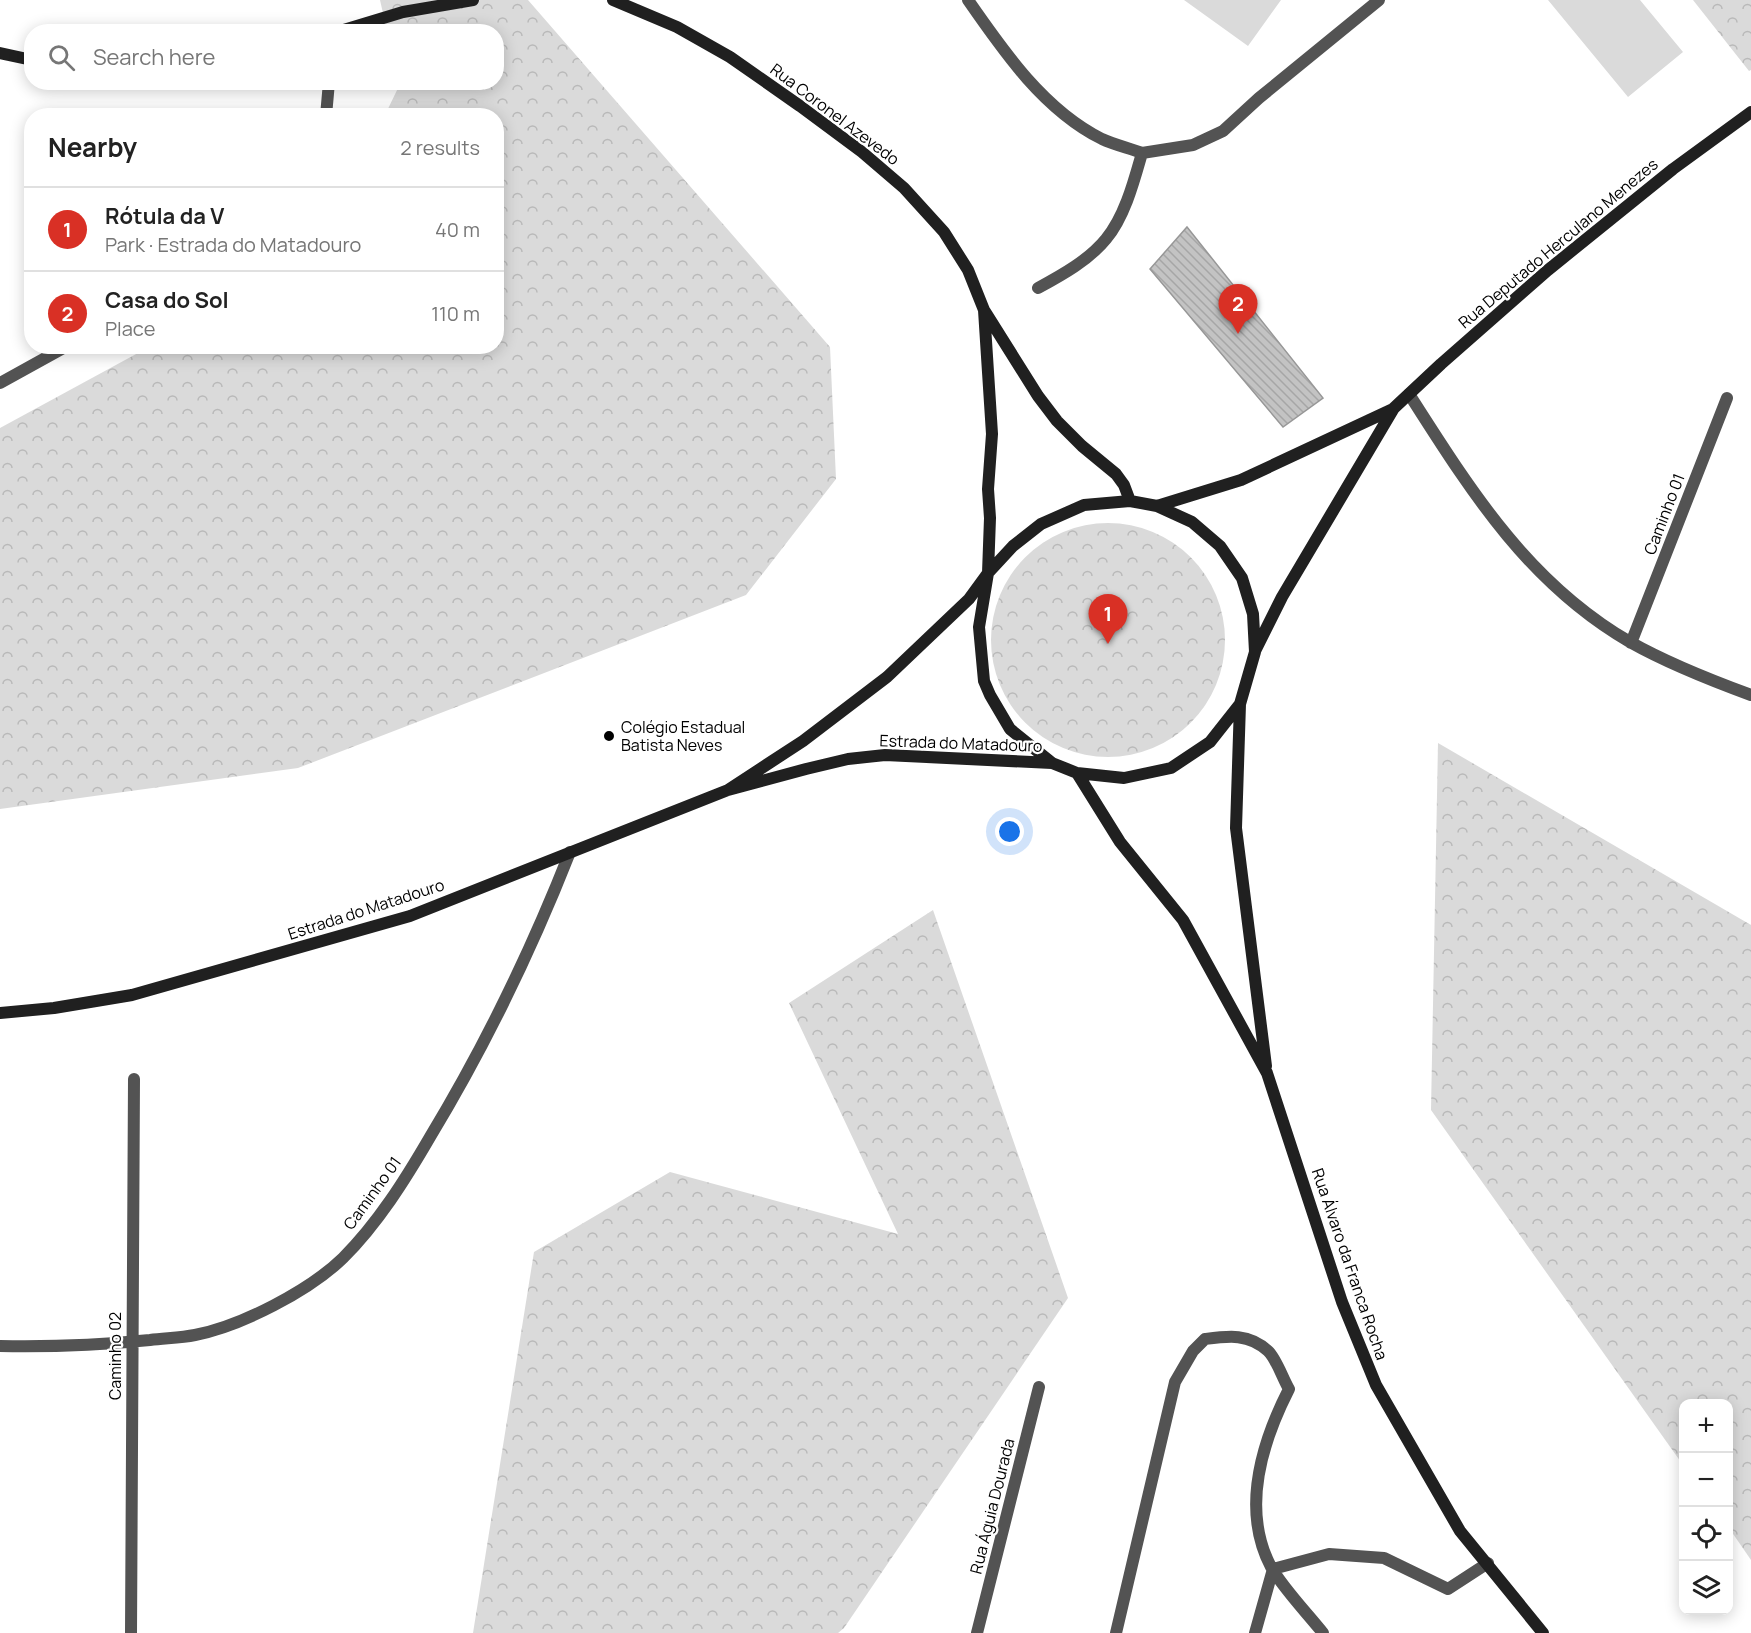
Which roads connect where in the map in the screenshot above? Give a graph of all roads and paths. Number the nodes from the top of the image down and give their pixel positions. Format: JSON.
{"nodes":[{"id":1,"x":472,"y":0,"type":"edge"},
{"id":2,"x":613,"y":0,"type":"edge"},
{"id":3,"x":968,"y":0,"type":"edge"},
{"id":4,"x":1379,"y":0,"type":"edge"},
{"id":5,"x":363,"y":24,"type":"edge"},
{"id":6,"x":0,"y":53,"type":"edge"},
{"id":7,"x":24,"y":58,"type":"edge"},
{"id":8,"x":328,"y":90,"type":"edge"},
{"id":9,"x":327,"y":108,"type":"edge"},
{"id":10,"x":1751,"y":112,"type":"edge"},
{"id":11,"x":1142,"y":153,"type":"junction"},
{"id":12,"x":1038,"y":288,"type":"dead end"},
{"id":13,"x":984,"y":310,"type":"junction"},
{"id":14,"x":53,"y":354,"type":"edge"},
{"id":15,"x":0,"y":383,"type":"edge"},
{"id":16,"x":1409,"y":394,"type":"junction"},
{"id":17,"x":1727,"y":398,"type":"dead end"},
{"id":18,"x":1394,"y":408,"type":"junction"},
{"id":19,"x":1130,"y":501,"type":"junction"},
{"id":20,"x":1157,"y":506,"type":"junction"},
{"id":21,"x":988,"y":573,"type":"junction"},
{"id":22,"x":1631,"y":643,"type":"junction"},
{"id":23,"x":1255,"y":652,"type":"junction"},
{"id":24,"x":1751,"y":695,"type":"edge"},
{"id":25,"x":1240,"y":704,"type":"junction"},
{"id":26,"x":1052,"y":763,"type":"junction"},
{"id":27,"x":1077,"y":773,"type":"junction"},
{"id":28,"x":728,"y":790,"type":"junction"},
{"id":29,"x":570,"y":852,"type":"junction"},
{"id":30,"x":0,"y":1013,"type":"edge"},
{"id":31,"x":1267,"y":1073,"type":"junction"},
{"id":32,"x":134,"y":1079,"type":"dead end"},
{"id":33,"x":132,"y":1342,"type":"junction"},
{"id":34,"x":0,"y":1346,"type":"edge"},
{"id":35,"x":1039,"y":1387,"type":"dead end"},
{"id":36,"x":1488,"y":1563,"type":"junction"},
{"id":37,"x":1273,"y":1569,"type":"junction"},
{"id":38,"x":131,"y":1633,"type":"edge"},
{"id":39,"x":977,"y":1633,"type":"edge"},
{"id":40,"x":1116,"y":1633,"type":"edge"},
{"id":41,"x":1254,"y":1633,"type":"edge"},
{"id":42,"x":1323,"y":1633,"type":"edge"},
{"id":43,"x":1543,"y":1633,"type":"edge"}],
"edges":[{"from":1,"to":5,"type":"main road"},
{"from":2,"to":13,"type":"main road","name":"Rua Coronel Azevedo"},
{"from":3,"to":11,"type":"street"},
{"from":4,"to":11,"type":"street"},
{"from":6,"to":7,"type":"main road"},
{"from":8,"to":9,"type":"street"},
{"from":10,"to":16,"type":"main road","name":"Rua Deputado Herculano Menezes"},
{"from":11,"to":12,"type":"street"},
{"from":13,"to":19,"type":"main road","name":"Rua Coronel Azevedo"},
{"from":13,"to":21,"type":"main road","name":"Rua Coronel Azevedo"},
{"from":14,"to":15,"type":"street"},
{"from":16,"to":18,"type":"main road","name":"Rua Deputado Herculano Menezes"},
{"from":16,"to":22,"type":"street"},
{"from":17,"to":22,"type":"street","name":"Caminho 01"},
{"from":18,"to":20,"type":"main road","name":"Rua Deputado Herculano Menezes"},
{"from":18,"to":23,"type":"main road","name":"Rua Deputado Herculano Menezes"},
{"from":19,"to":20,"type":"main road","name":"Estrada do Matadouro"},
{"from":19,"to":21,"type":"main road","name":"Estrada do Matadouro"},
{"from":20,"to":23,"type":"main road"},
{"from":21,"to":26,"type":"main road","name":"Rua Coronel Azevedo"},
{"from":21,"to":28,"type":"main road","name":"Estrada do Matadouro"},
{"from":22,"to":24,"type":"street"},
{"from":23,"to":25,"type":"main road"},
{"from":25,"to":27,"type":"main road"},
{"from":25,"to":31,"type":"main road","name":"Rua Álvaro da Franca Rocha"},
{"from":26,"to":27,"type":"main road"},
{"from":26,"to":28,"type":"main road","name":"Estrada do Matadouro"},
{"from":27,"to":31,"type":"main road","name":"Rua Álvaro da Franca Rocha"},
{"from":28,"to":29,"type":"main road","name":"Estrada do Matadouro"},
{"from":29,"to":30,"type":"main road","name":"Estrada do Matadouro"},
{"from":29,"to":33,"type":"street","name":"Caminho 01"},
{"from":31,"to":36,"type":"main road","name":"Rua Álvaro da Franca Rocha"},
{"from":32,"to":33,"type":"street","name":"Caminho 02"},
{"from":33,"to":34,"type":"street","name":"Caminho 01"},
{"from":33,"to":38,"type":"street","name":"Caminho 02"},
{"from":35,"to":39,"type":"street","name":"Rua Águia Dourada"},
{"from":36,"to":37,"type":"street"},
{"from":36,"to":43,"type":"main road","name":"Rua Álvaro da Franca Rocha"},
{"from":37,"to":40,"type":"street"},
{"from":37,"to":41,"type":"street"},
{"from":37,"to":42,"type":"street"}]}
